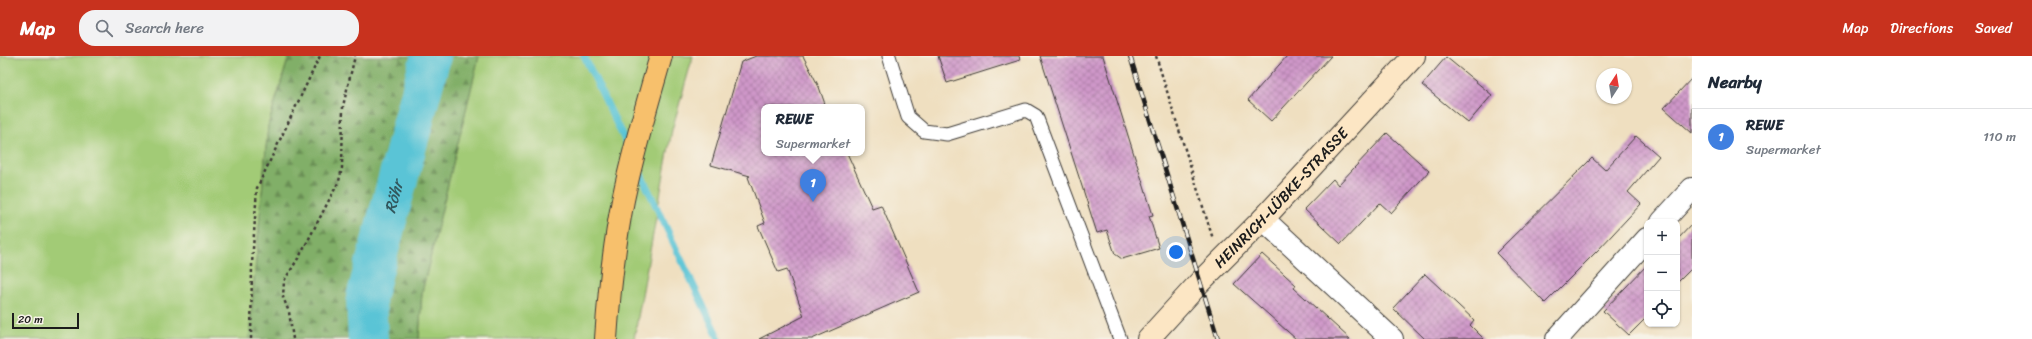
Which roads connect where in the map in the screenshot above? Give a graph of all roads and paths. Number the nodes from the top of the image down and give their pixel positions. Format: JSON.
{"nodes":[{"id":1,"x":320,"y":56,"type":"edge"},
{"id":2,"x":355,"y":56,"type":"edge"},
{"id":3,"x":661,"y":56,"type":"edge"},
{"id":4,"x":889,"y":56,"type":"edge"},
{"id":5,"x":1156,"y":56,"type":"edge"},
{"id":6,"x":1408,"y":58,"type":"edge"},
{"id":7,"x":1692,"y":189,"type":"edge"},
{"id":8,"x":1263,"y":219,"type":"junction"},
{"id":9,"x":1665,"y":219,"type":"edge"},
{"id":10,"x":1644,"y":242,"type":"edge"},
{"id":11,"x":1220,"y":262,"type":"junction"},
{"id":12,"x":251,"y":339,"type":"edge"},
{"id":13,"x":293,"y":339,"type":"edge"},
{"id":14,"x":606,"y":339,"type":"edge"},
{"id":15,"x":1120,"y":339,"type":"edge"},
{"id":16,"x":1148,"y":339,"type":"edge"},
{"id":17,"x":1392,"y":339,"type":"edge"},
{"id":18,"x":1558,"y":339,"type":"edge"}],
"edges":[{"from":1,"to":12,"type":"path"},
{"from":2,"to":13,"type":"path"},
{"from":3,"to":14,"type":"main road"},
{"from":4,"to":15,"type":"lane"},
{"from":5,"to":11,"type":"path"},
{"from":6,"to":8,"type":"street","name":"HEINRICH-LÜBKE-STRASSE"},
{"from":7,"to":9,"type":"street"},
{"from":8,"to":11,"type":"street","name":"HEINRICH-LÜBKE-STRASSE"},
{"from":8,"to":17,"type":"street"},
{"from":10,"to":18,"type":"street"},
{"from":11,"to":16,"type":"street","name":"HEINRICH-LÜBKE-STRASSE"}]}
